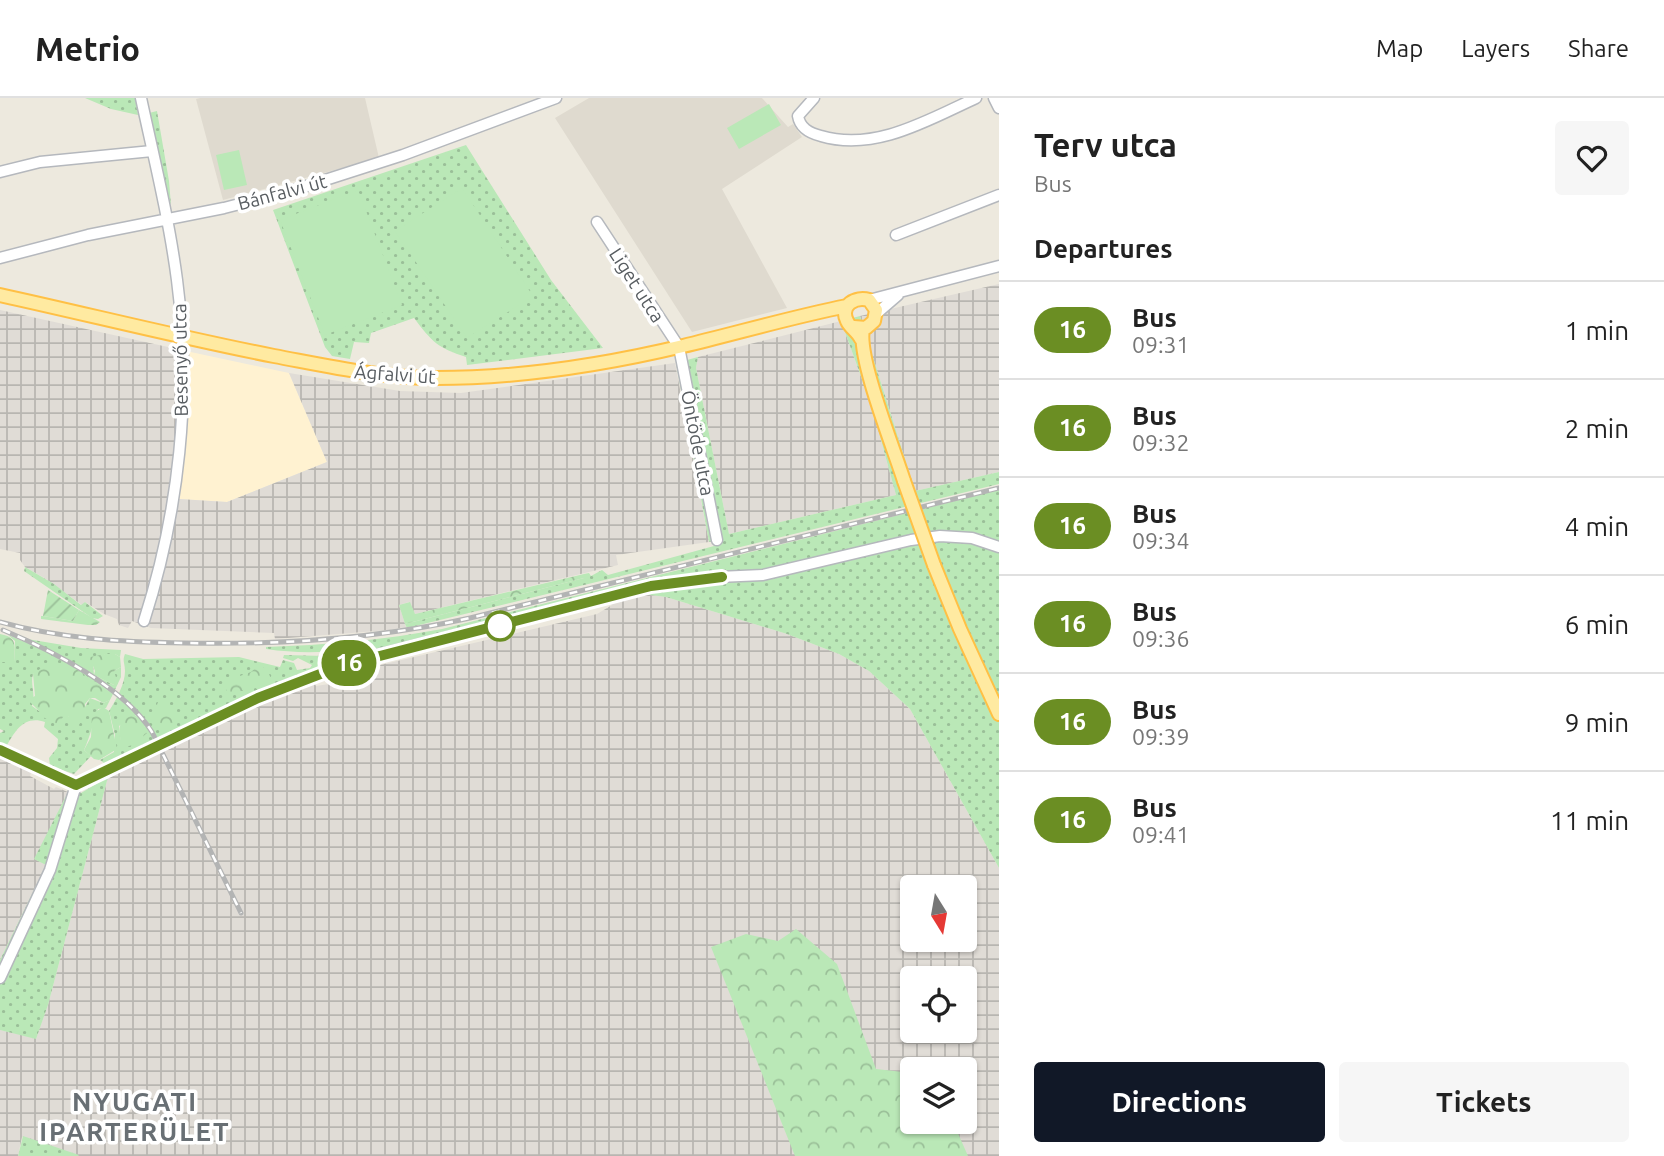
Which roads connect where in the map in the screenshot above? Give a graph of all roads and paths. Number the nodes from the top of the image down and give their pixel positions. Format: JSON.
{"nodes":[{"id":1,"x":141,"y":98,"type":"edge"},
{"id":2,"x":556,"y":98,"type":"edge"},
{"id":3,"x":814,"y":98,"type":"edge"},
{"id":4,"x":976,"y":98,"type":"edge"},
{"id":5,"x":994,"y":98,"type":"edge"},
{"id":6,"x":999,"y":108,"type":"edge"},
{"id":7,"x":152,"y":150,"type":"junction"},
{"id":8,"x":0,"y":172,"type":"edge"},
{"id":9,"x":999,"y":195,"type":"edge"},
{"id":10,"x":166,"y":219,"type":"junction"},
{"id":11,"x":597,"y":222,"type":"dead end"},
{"id":12,"x":896,"y":235,"type":"dead end"},
{"id":13,"x":0,"y":258,"type":"edge"},
{"id":14,"x":999,"y":266,"type":"edge"},
{"id":15,"x":905,"y":290,"type":"junction"},
{"id":16,"x":0,"y":295,"type":"edge"},
{"id":17,"x":869,"y":300,"type":"junction"},
{"id":18,"x":876,"y":314,"type":"junction"},
{"id":19,"x":854,"y":324,"type":"junction"},
{"id":20,"x":182,"y":337,"type":"junction"},
{"id":21,"x":679,"y":347,"type":"junction"},
{"id":22,"x":717,"y":540,"type":"dead end"},
{"id":23,"x":999,"y":547,"type":"edge"},
{"id":24,"x":144,"y":621,"type":"dead end"},
{"id":25,"x":999,"y":714,"type":"edge"},
{"id":26,"x":0,"y":750,"type":"edge"},
{"id":27,"x":76,"y":785,"type":"junction"},
{"id":28,"x":0,"y":978,"type":"edge"}],
"edges":[{"from":1,"to":7,"type":"street","name":"Besenyő utca"},
{"from":2,"to":10,"type":"street","name":"Bánfalvi út"},
{"from":3,"to":4,"type":"street"},
{"from":5,"to":6,"type":"street"},
{"from":7,"to":8,"type":"street"},
{"from":7,"to":10,"type":"street","name":"Besenyő utca"},
{"from":9,"to":12,"type":"street"},
{"from":10,"to":13,"type":"street","name":"Bánfalvi út"},
{"from":10,"to":20,"type":"street","name":"Besenyő utca"},
{"from":11,"to":21,"type":"street","name":"Liget utca"},
{"from":14,"to":15,"type":"street"},
{"from":15,"to":17,"type":"street"},
{"from":15,"to":18,"type":"street"},
{"from":16,"to":20,"type":"main road","name":"Ágfalvi út"},
{"from":17,"to":18,"type":"main road"},
{"from":17,"to":19,"type":"main road","name":"Ágfalvi út"},
{"from":18,"to":19,"type":"main road"},
{"from":19,"to":21,"type":"main road","name":"Ágfalvi út"},
{"from":19,"to":25,"type":"main road","bridge":true},
{"from":20,"to":21,"type":"main road","name":"Ágfalvi út"},
{"from":20,"to":24,"type":"street","name":"Besenyő utca"},
{"from":21,"to":22,"type":"street","name":"Öntöde utca"},
{"from":23,"to":27,"type":"street"},
{"from":26,"to":27,"type":"street"},
{"from":27,"to":28,"type":"street"}]}
